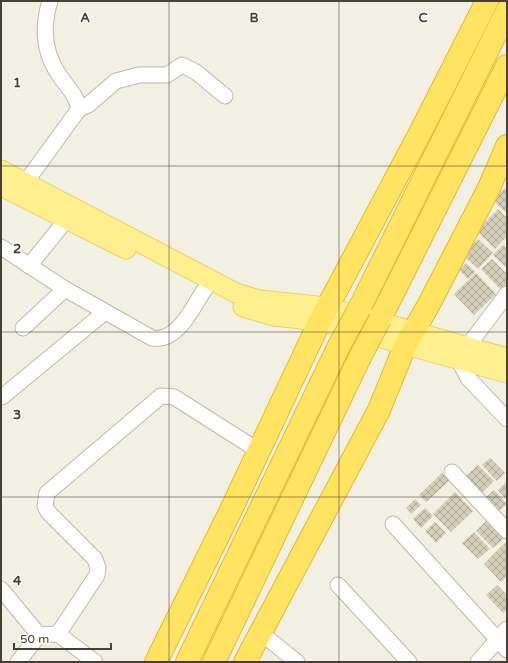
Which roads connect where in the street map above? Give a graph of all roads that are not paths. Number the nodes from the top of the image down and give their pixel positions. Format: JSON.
{"nodes":[{"id":1,"x":50,"y":1,"type":"edge"},
{"id":2,"x":487,"y":1,"type":"edge"},
{"id":3,"x":507,"y":11,"type":"edge"},
{"id":4,"x":507,"y":66,"type":"edge"},
{"id":5,"x":225,"y":96,"type":"dead end"},
{"id":6,"x":79,"y":109,"type":"junction"},
{"id":7,"x":507,"y":146,"type":"edge"},
{"id":8,"x":1,"y":170,"type":"edge"},
{"id":9,"x":14,"y":187,"type":"edge"},
{"id":10,"x":67,"y":219,"type":"junction"},
{"id":11,"x":1,"y":247,"type":"edge"},
{"id":12,"x":29,"y":266,"type":"junction"},
{"id":13,"x":205,"y":288,"type":"junction"},
{"id":14,"x":66,"y":289,"type":"junction"},
{"id":15,"x":507,"y":294,"type":"edge"},
{"id":16,"x":234,"y":297,"type":"junction"},
{"id":17,"x":105,"y":312,"type":"junction"},
{"id":18,"x":324,"y":314,"type":"junction"},
{"id":19,"x":23,"y":328,"type":"dead end"},
{"id":20,"x":410,"y":338,"type":"junction"},
{"id":21,"x":463,"y":353,"type":"junction"},
{"id":22,"x":507,"y":358,"type":"edge"},
{"id":23,"x":507,"y":373,"type":"edge"},
{"id":24,"x":2,"y":397,"type":"dead end"},
{"id":25,"x":507,"y":420,"type":"edge"},
{"id":26,"x":260,"y":451,"type":"junction"},
{"id":27,"x":452,"y":472,"type":"dead end"},
{"id":28,"x":393,"y":524,"type":"dead end"},
{"id":29,"x":507,"y":531,"type":"edge"},
{"id":30,"x":338,"y":585,"type":"dead end"},
{"id":31,"x":1,"y":589,"type":"edge"},
{"id":32,"x":261,"y":633,"type":"junction"},
{"id":33,"x":58,"y":634,"type":"junction"},
{"id":34,"x":39,"y":635,"type":"junction"},
{"id":35,"x":504,"y":640,"type":"edge"},
{"id":36,"x":18,"y":662,"type":"edge"},
{"id":37,"x":95,"y":662,"type":"edge"},
{"id":38,"x":156,"y":662,"type":"edge"},
{"id":39,"x":187,"y":662,"type":"edge"},
{"id":40,"x":214,"y":662,"type":"edge"},
{"id":41,"x":245,"y":662,"type":"edge"},
{"id":42,"x":297,"y":662,"type":"edge"},
{"id":43,"x":409,"y":662,"type":"edge"},
{"id":44,"x":478,"y":662,"type":"edge"}],
"edges":[{"from":1,"to":6,"type":"street"},
{"from":2,"to":18,"type":"highway"},
{"from":3,"to":39,"type":"highway","bridge":true},
{"from":4,"to":40,"type":"highway","bridge":true},
{"from":5,"to":6,"type":"street"},
{"from":6,"to":9,"type":"street"},
{"from":7,"to":20,"type":"highway"},
{"from":8,"to":9,"type":"main road"},
{"from":9,"to":10,"type":"main road"},
{"from":9,"to":16,"type":"main road"},
{"from":10,"to":12,"type":"street"},
{"from":10,"to":13,"type":"main road"},
{"from":11,"to":12,"type":"street"},
{"from":12,"to":14,"type":"street"},
{"from":13,"to":16,"type":"main road"},
{"from":13,"to":17,"type":"street"},
{"from":14,"to":17,"type":"street"},
{"from":14,"to":19,"type":"street"},
{"from":15,"to":21,"type":"street"},
{"from":16,"to":18,"type":"main road"},
{"from":17,"to":24,"type":"street"},
{"from":18,"to":20,"type":"main road"},
{"from":18,"to":26,"type":"highway"},
{"from":20,"to":21,"type":"main road"},
{"from":20,"to":32,"type":"highway"},
{"from":21,"to":22,"type":"main road"},
{"from":21,"to":23,"type":"main road"},
{"from":21,"to":25,"type":"street"},
{"from":26,"to":33,"type":"street"},
{"from":26,"to":38,"type":"highway"},
{"from":27,"to":29,"type":"street"},
{"from":28,"to":35,"type":"street"},
{"from":30,"to":43,"type":"street"},
{"from":31,"to":34,"type":"street"},
{"from":32,"to":41,"type":"highway"},
{"from":32,"to":42,"type":"street"},
{"from":33,"to":34,"type":"street"},
{"from":33,"to":37,"type":"street"},
{"from":34,"to":36,"type":"street"},
{"from":35,"to":44,"type":"street"}]}
